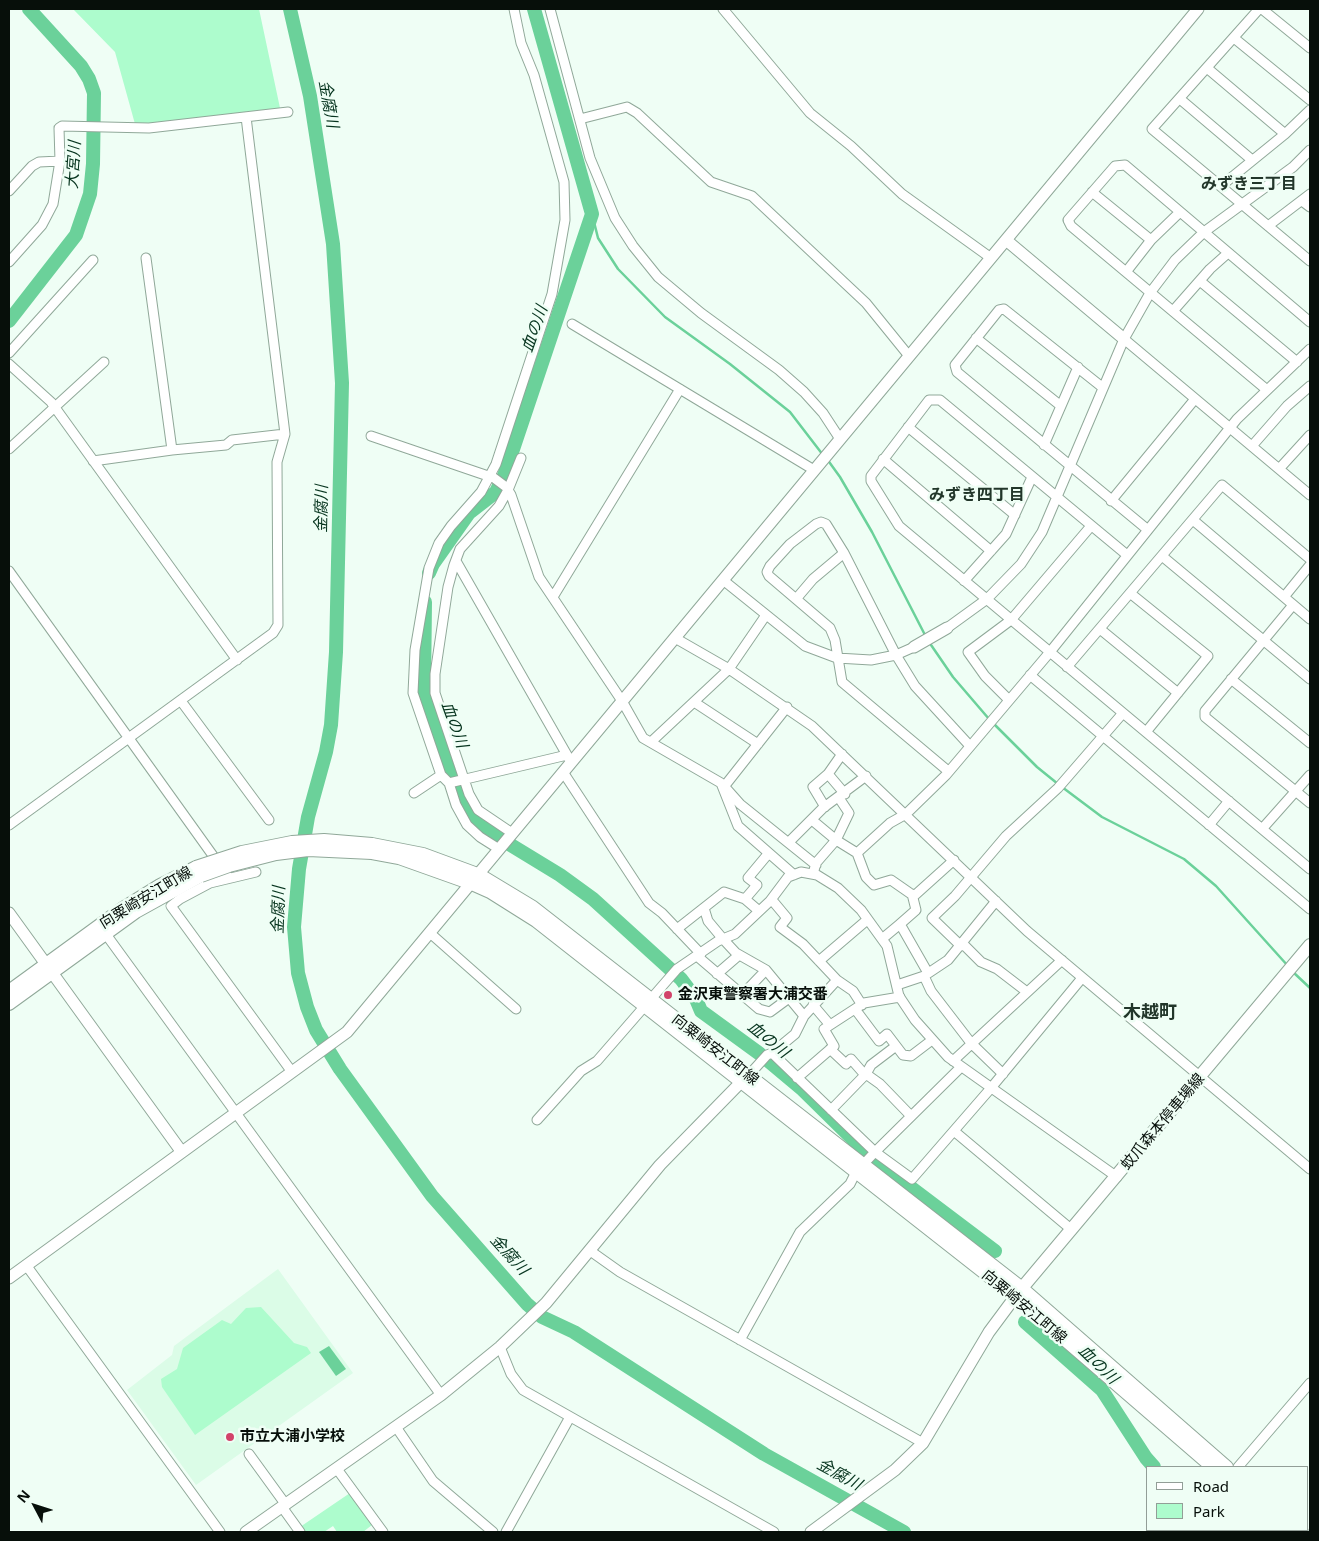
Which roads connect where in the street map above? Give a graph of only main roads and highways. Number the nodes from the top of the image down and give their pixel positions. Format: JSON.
{"nodes":[{"id":1,"x":199,"y":872,"type":"junction"},
{"id":2,"x":1310,"y":945,"type":"edge"},
{"id":3,"x":49,"y":968,"type":"junction"},
{"id":4,"x":9,"y":991,"type":"edge"},
{"id":5,"x":9,"y":1004,"type":"edge"},
{"id":6,"x":1019,"y":1292,"type":"junction"},
{"id":7,"x":1211,"y":1466,"type":"edge"},
{"id":8,"x":1226,"y":1466,"type":"edge"}],
"edges":[{"from":1,"to":3,"type":"main road","name":"向粟崎安江町線"},
{"from":1,"to":3,"type":"main road","name":"向粟崎安江町線"},
{"from":1,"to":6,"type":"main road","name":"向粟崎安江町線","bridge":true},
{"from":2,"to":6,"type":"main road","name":"蚊爪森本停車場線"},
{"from":3,"to":4,"type":"main road","name":"向粟崎安江町線"},
{"from":3,"to":5,"type":"main road","name":"向粟崎安江町線"},
{"from":6,"to":7,"type":"main road","name":"向粟崎安江町線"},
{"from":6,"to":8,"type":"main road","name":"向粟崎安江町線"}]}
